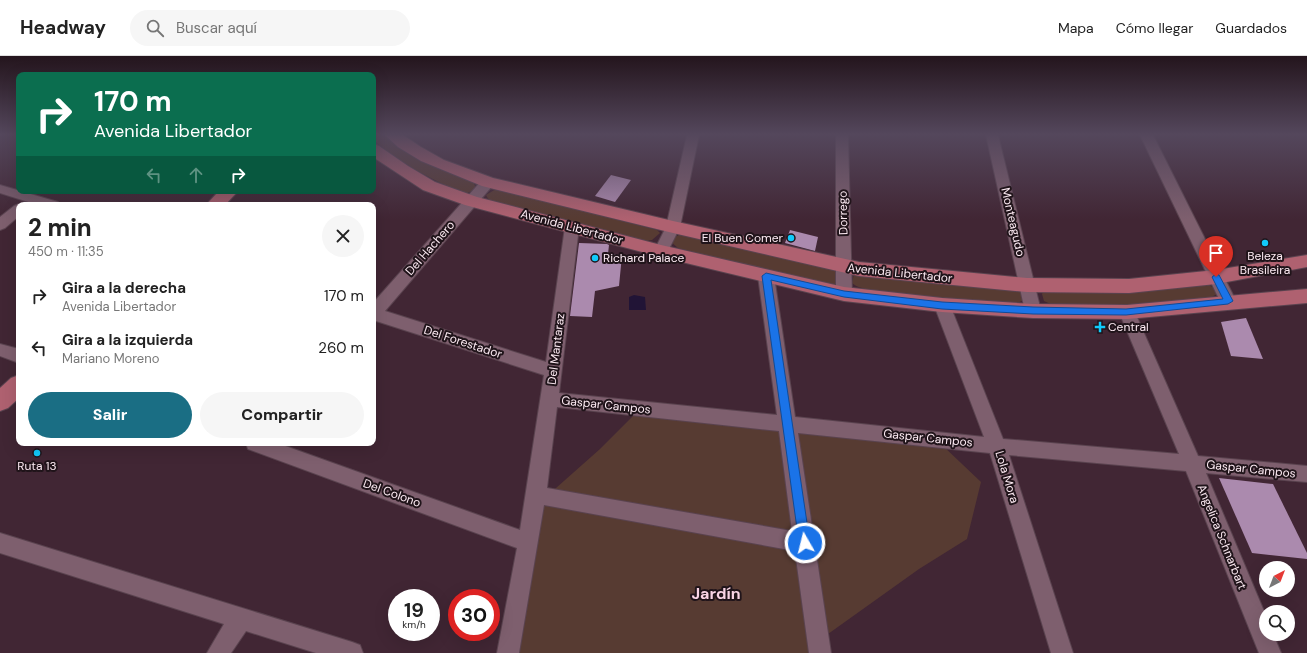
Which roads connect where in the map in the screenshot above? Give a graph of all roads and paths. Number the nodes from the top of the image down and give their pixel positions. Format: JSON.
{"nodes":[{"id":1,"x":392,"y":163,"type":"edge"},
{"id":2,"x":437,"y":163,"type":"edge"},
{"id":3,"x":687,"y":163,"type":"edge"},
{"id":4,"x":843,"y":163,"type":"edge"},
{"id":5,"x":999,"y":163,"type":"edge"},
{"id":6,"x":1160,"y":163,"type":"edge"},
{"id":7,"x":488,"y":182,"type":"junction"},
{"id":8,"x":0,"y":189,"type":"edge"},
{"id":9,"x":16,"y":193,"type":"edge"},
{"id":10,"x":18,"y":194,"type":"edge"},
{"id":11,"x":226,"y":194,"type":"edge"},
{"id":12,"x":33,"y":198,"type":"edge"},
{"id":13,"x":471,"y":201,"type":"junction"},
{"id":14,"x":44,"y":202,"type":"edge"},
{"id":15,"x":218,"y":202,"type":"edge"},
{"id":16,"x":16,"y":212,"type":"edge"},
{"id":17,"x":0,"y":225,"type":"edge"},
{"id":18,"x":572,"y":227,"type":"junction"},
{"id":19,"x":673,"y":227,"type":"junction"},
{"id":20,"x":660,"y":251,"type":"junction"},
{"id":21,"x":1307,"y":261,"type":"edge"},
{"id":22,"x":845,"y":268,"type":"junction"},
{"id":23,"x":766,"y":276,"type":"junction"},
{"id":24,"x":1216,"y":277,"type":"junction"},
{"id":25,"x":1027,"y":285,"type":"junction"},
{"id":26,"x":844,"y":294,"type":"junction"},
{"id":27,"x":1306,"y":297,"type":"edge"},
{"id":28,"x":1228,"y":301,"type":"junction"},
{"id":29,"x":942,"y":305,"type":"junction"},
{"id":30,"x":376,"y":310,"type":"edge"},
{"id":31,"x":1033,"y":311,"type":"junction"},
{"id":32,"x":1126,"y":312,"type":"junction"},
{"id":33,"x":376,"y":314,"type":"edge"},
{"id":34,"x":0,"y":350,"type":"edge"},
{"id":35,"x":16,"y":355,"type":"edge"},
{"id":36,"x":552,"y":371,"type":"junction"},
{"id":37,"x":16,"y":387,"type":"edge"},
{"id":38,"x":550,"y":399,"type":"junction"},
{"id":39,"x":0,"y":402,"type":"edge"},
{"id":40,"x":788,"y":423,"type":"junction"},
{"id":41,"x":265,"y":446,"type":"edge"},
{"id":42,"x":997,"y":446,"type":"junction"},
{"id":43,"x":1192,"y":463,"type":"junction"},
{"id":44,"x":1307,"y":474,"type":"edge"},
{"id":45,"x":535,"y":495,"type":"junction"},
{"id":46,"x":528,"y":542,"type":"junction"},
{"id":47,"x":0,"y":543,"type":"edge"},
{"id":48,"x":805,"y":543,"type":"junction"},
{"id":49,"x":241,"y":618,"type":"junction"},
{"id":50,"x":218,"y":653,"type":"edge"},
{"id":51,"x":352,"y":653,"type":"edge"},
{"id":52,"x":508,"y":653,"type":"edge"},
{"id":53,"x":820,"y":653,"type":"edge"},
{"id":54,"x":1062,"y":653,"type":"edge"},
{"id":55,"x":1270,"y":653,"type":"edge"}],
"edges":[{"from":1,"to":13,"type":"main road","name":"Avenida Libertador"},
{"from":2,"to":7,"type":"main road","name":"Avenida Libertador"},
{"from":3,"to":19,"type":"street"},
{"from":4,"to":22,"type":"street","name":"Dorrego"},
{"from":5,"to":25,"type":"street","name":"Monteagudo"},
{"from":6,"to":24,"type":"street"},
{"from":7,"to":13,"type":"street","name":"Del Hachero"},
{"from":7,"to":19,"type":"main road","name":"Avenida Libertador"},
{"from":8,"to":9,"type":"street"},
{"from":10,"to":12,"type":"street"},
{"from":11,"to":15,"type":"main road"},
{"from":12,"to":14,"type":"street"},
{"from":13,"to":18,"type":"main road","name":"Avenida Libertador"},
{"from":13,"to":30,"type":"street","name":"Del Hachero"},
{"from":16,"to":17,"type":"street"},
{"from":18,"to":20,"type":"main road","name":"Avenida Libertador"},
{"from":18,"to":36,"type":"street","name":"Del Mantaraz"},
{"from":19,"to":20,"type":"street"},
{"from":19,"to":22,"type":"main road","name":"Avenida Libertador"},
{"from":20,"to":23,"type":"main road","name":"Avenida Libertador"},
{"from":21,"to":24,"type":"main road","name":"Avenida Libertador"},
{"from":22,"to":25,"type":"main road","name":"Avenida Libertador"},
{"from":22,"to":26,"type":"street","name":"Dorrego"},
{"from":23,"to":26,"type":"main road","name":"Avenida Libertador"},
{"from":23,"to":40,"type":"street"},
{"from":24,"to":25,"type":"main road","name":"Avenida Libertador"},
{"from":24,"to":28,"type":"street"},
{"from":25,"to":31,"type":"street","name":"Monteagudo"},
{"from":26,"to":29,"type":"main road","name":"Avenida Libertador"},
{"from":27,"to":28,"type":"main road","name":"Avenida Libertador"},
{"from":28,"to":32,"type":"main road","name":"Avenida Libertador"},
{"from":29,"to":31,"type":"main road","name":"Avenida Libertador"},
{"from":29,"to":42,"type":"street","name":"Lola Mora"},
{"from":31,"to":32,"type":"main road","name":"Avenida Libertador"},
{"from":32,"to":43,"type":"street","name":"Angelica Schnarbart"},
{"from":33,"to":36,"type":"street","name":"Del Forestador"},
{"from":34,"to":35,"type":"street"},
{"from":36,"to":38,"type":"street","name":"Del Mantaraz"},
{"from":37,"to":39,"type":"main road"},
{"from":38,"to":40,"type":"street","name":"Gaspar Campos"},
{"from":38,"to":45,"type":"street","name":"Del Mantaraz"},
{"from":40,"to":42,"type":"street","name":"Gaspar Campos"},
{"from":40,"to":48,"type":"street"},
{"from":41,"to":46,"type":"street","name":"Del Colono"},
{"from":42,"to":43,"type":"street","name":"Gaspar Campos"},
{"from":42,"to":54,"type":"street","name":"Lola Mora"},
{"from":43,"to":44,"type":"street","name":"Gaspar Campos"},
{"from":43,"to":55,"type":"street","name":"Angelica Schnarbart"},
{"from":45,"to":46,"type":"street","name":"Del Mantaraz"},
{"from":45,"to":48,"type":"street"},
{"from":46,"to":52,"type":"street","name":"Del Mantaraz"},
{"from":47,"to":49,"type":"street"},
{"from":48,"to":53,"type":"street"},
{"from":49,"to":50,"type":"street"},
{"from":49,"to":51,"type":"street"}]}
